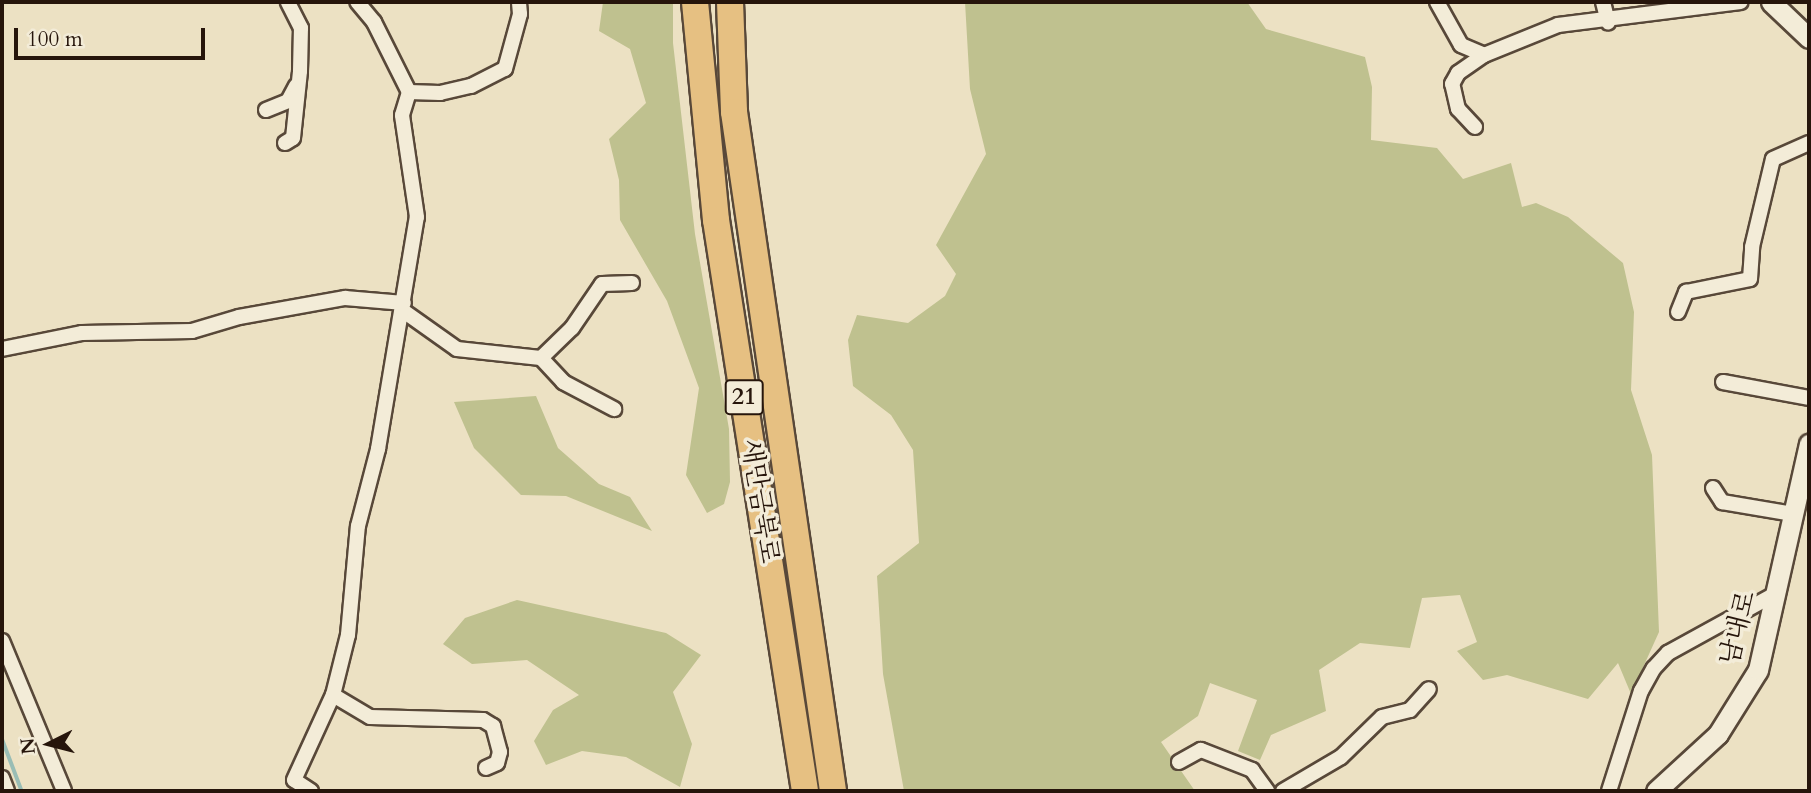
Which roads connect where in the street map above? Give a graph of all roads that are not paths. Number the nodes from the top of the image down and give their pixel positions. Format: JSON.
{"nodes":[{"id":1,"x":288,"y":2,"type":"edge"},
{"id":2,"x":357,"y":2,"type":"edge"},
{"id":3,"x":519,"y":2,"type":"edge"},
{"id":4,"x":695,"y":2,"type":"edge"},
{"id":5,"x":730,"y":2,"type":"edge"},
{"id":6,"x":1437,"y":2,"type":"edge"},
{"id":7,"x":1603,"y":2,"type":"edge"},
{"id":8,"x":1741,"y":2,"type":"edge"},
{"id":9,"x":1771,"y":2,"type":"edge"},
{"id":10,"x":1608,"y":22,"type":"junction"},
{"id":11,"x":1809,"y":38,"type":"edge"},
{"id":12,"x":1484,"y":55,"type":"junction"},
{"id":13,"x":299,"y":78,"type":"junction"},
{"id":14,"x":409,"y":92,"type":"junction"},
{"id":15,"x":266,"y":110,"type":"dead end"},
{"id":16,"x":1475,"y":127,"type":"dead end"},
{"id":17,"x":1809,"y":142,"type":"edge"},
{"id":18,"x":285,"y":143,"type":"dead end"},
{"id":19,"x":632,"y":283,"type":"dead end"},
{"id":20,"x":403,"y":307,"type":"junction"},
{"id":21,"x":1678,"y":312,"type":"dead end"},
{"id":22,"x":2,"y":349,"type":"edge"},
{"id":23,"x":541,"y":358,"type":"junction"},
{"id":24,"x":1723,"y":383,"type":"dead end"},
{"id":25,"x":1809,"y":398,"type":"edge"},
{"id":26,"x":614,"y":409,"type":"dead end"},
{"id":27,"x":1809,"y":444,"type":"edge"},
{"id":28,"x":1713,"y":488,"type":"dead end"},
{"id":29,"x":1793,"y":514,"type":"junction"},
{"id":30,"x":1773,"y":594,"type":"junction"},
{"id":31,"x":2,"y":641,"type":"edge"},
{"id":32,"x":1429,"y":688,"type":"dead end"},
{"id":33,"x":332,"y":695,"type":"junction"},
{"id":34,"x":1179,"y":762,"type":"dead end"},
{"id":35,"x":486,"y":768,"type":"dead end"},
{"id":36,"x":2,"y":778,"type":"edge"},
{"id":37,"x":7,"y":791,"type":"edge"},
{"id":38,"x":64,"y":791,"type":"edge"},
{"id":39,"x":311,"y":791,"type":"edge"},
{"id":40,"x":805,"y":791,"type":"edge"},
{"id":41,"x":833,"y":791,"type":"edge"},
{"id":42,"x":1267,"y":791,"type":"edge"},
{"id":43,"x":1283,"y":791,"type":"edge"},
{"id":44,"x":1609,"y":791,"type":"edge"},
{"id":45,"x":1656,"y":791,"type":"edge"}],
"edges":[{"from":1,"to":13,"type":"street"},
{"from":2,"to":14,"type":"street"},
{"from":3,"to":14,"type":"street"},
{"from":4,"to":40,"type":"highway","name":"새만금북로","number":"21"},
{"from":5,"to":41,"type":"highway","name":"새만금북로","number":"21"},
{"from":6,"to":12,"type":"street"},
{"from":7,"to":10,"type":"street"},
{"from":8,"to":10,"type":"street"},
{"from":9,"to":11,"type":"street"},
{"from":10,"to":12,"type":"street"},
{"from":12,"to":16,"type":"street"},
{"from":13,"to":15,"type":"street"},
{"from":13,"to":18,"type":"street"},
{"from":14,"to":20,"type":"street"},
{"from":17,"to":21,"type":"street"},
{"from":19,"to":23,"type":"street"},
{"from":20,"to":22,"type":"street"},
{"from":20,"to":23,"type":"street"},
{"from":20,"to":33,"type":"street"},
{"from":23,"to":26,"type":"street"},
{"from":24,"to":25,"type":"street"},
{"from":27,"to":29,"type":"street","name":"남내로"},
{"from":28,"to":29,"type":"street"},
{"from":29,"to":30,"type":"street","name":"남내로"},
{"from":30,"to":44,"type":"street"},
{"from":30,"to":45,"type":"street","name":"남내로"},
{"from":31,"to":38,"type":"street"},
{"from":32,"to":43,"type":"street"},
{"from":33,"to":35,"type":"street"},
{"from":33,"to":39,"type":"street"},
{"from":34,"to":42,"type":"street"},
{"from":36,"to":37,"type":"street"}]}
